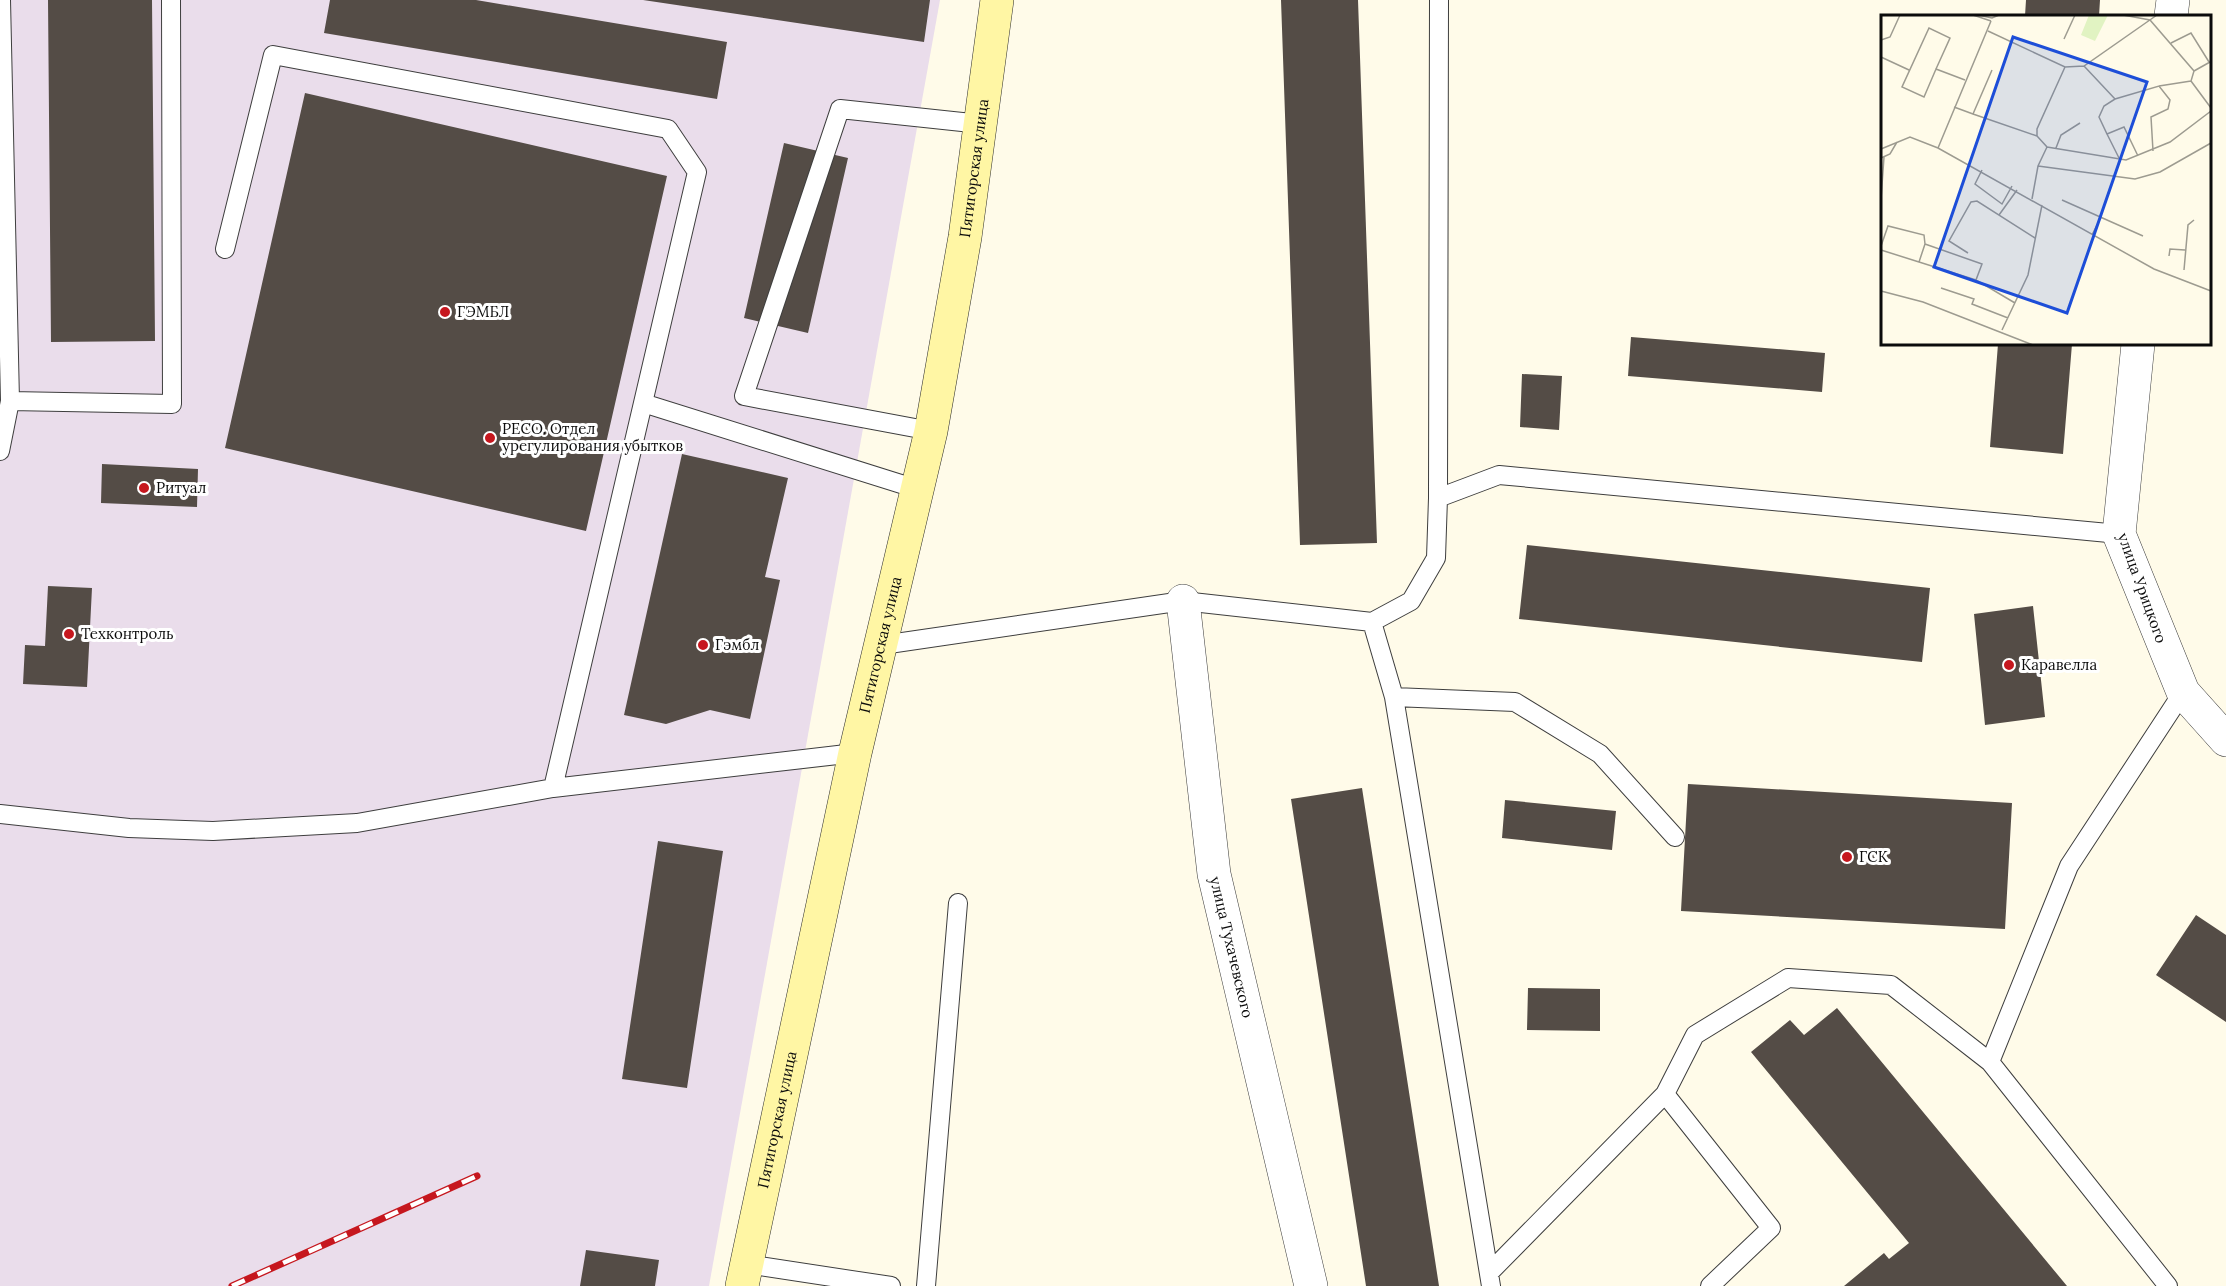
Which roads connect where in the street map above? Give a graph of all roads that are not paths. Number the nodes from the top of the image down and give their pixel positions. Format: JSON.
{"nodes":[{"id":1,"x":1,"y":0,"type":"edge"},
{"id":2,"x":171,"y":0,"type":"edge"},
{"id":3,"x":997,"y":0,"type":"edge"},
{"id":4,"x":1439,"y":0,"type":"edge"},
{"id":5,"x":2173,"y":0,"type":"edge"},
{"id":6,"x":2171,"y":15,"type":"edge"},
{"id":7,"x":981,"y":124,"type":"junction"},
{"id":8,"x":225,"y":249,"type":"dead end"},
{"id":9,"x":2138,"y":345,"type":"edge"},
{"id":10,"x":10,"y":401,"type":"junction"},
{"id":11,"x":643,"y":403,"type":"junction"},
{"id":12,"x":931,"y":431,"type":"junction"},
{"id":13,"x":0,"y":451,"type":"edge"},
{"id":14,"x":917,"y":489,"type":"junction"},
{"id":15,"x":1438,"y":498,"type":"junction"},
{"id":16,"x":2119,"y":534,"type":"junction"},
{"id":17,"x":1183,"y":601,"type":"junction"},
{"id":18,"x":1372,"y":621,"type":"junction"},
{"id":19,"x":882,"y":645,"type":"junction"},
{"id":20,"x":2182,"y":692,"type":"junction"},
{"id":21,"x":1394,"y":697,"type":"junction"},
{"id":22,"x":2226,"y":740,"type":"edge"},
{"id":23,"x":855,"y":753,"type":"junction"},
{"id":24,"x":553,"y":789,"type":"junction"},
{"id":25,"x":0,"y":814,"type":"edge"},
{"id":26,"x":1675,"y":837,"type":"dead end"},
{"id":27,"x":958,"y":903,"type":"dead end"},
{"id":28,"x":1990,"y":1062,"type":"junction"},
{"id":29,"x":1665,"y":1094,"type":"junction"},
{"id":30,"x":744,"y":1275,"type":"edge"},
{"id":31,"x":1490,"y":1280,"type":"edge"},
{"id":32,"x":891,"y":1286,"type":"edge"},
{"id":33,"x":926,"y":1286,"type":"edge"},
{"id":34,"x":1311,"y":1286,"type":"edge"},
{"id":35,"x":1710,"y":1286,"type":"edge"},
{"id":36,"x":2168,"y":1286,"type":"edge"}],
"edges":[{"from":1,"to":10,"type":"lane"},
{"from":2,"to":10,"type":"lane"},
{"from":3,"to":7,"type":"main road","name":"Пятигорская улица"},
{"from":4,"to":15,"type":"lane"},
{"from":5,"to":6,"type":"street"},
{"from":7,"to":12,"type":"main road","name":"Пятигорская улица"},
{"from":7,"to":12,"type":"lane"},
{"from":8,"to":11,"type":"lane"},
{"from":9,"to":16,"type":"street","name":"улица Урицкого"},
{"from":10,"to":13,"type":"lane"},
{"from":11,"to":14,"type":"lane"},
{"from":11,"to":24,"type":"lane"},
{"from":12,"to":14,"type":"main road","name":"Пятигорская улица"},
{"from":14,"to":19,"type":"main road","name":"Пятигорская улица"},
{"from":15,"to":16,"type":"lane"},
{"from":15,"to":18,"type":"lane"},
{"from":16,"to":20,"type":"street","name":"улица Урицкого"},
{"from":17,"to":18,"type":"lane"},
{"from":17,"to":19,"type":"lane"},
{"from":17,"to":34,"type":"street","name":"улица Тухачевского"},
{"from":18,"to":21,"type":"lane"},
{"from":19,"to":23,"type":"main road","name":"Пятигорская улица"},
{"from":20,"to":22,"type":"street","name":"улица Урицкого"},
{"from":20,"to":28,"type":"lane"},
{"from":21,"to":26,"type":"lane"},
{"from":21,"to":31,"type":"lane"},
{"from":23,"to":24,"type":"lane"},
{"from":23,"to":30,"type":"main road","name":"Пятигорская улица"},
{"from":24,"to":25,"type":"lane"},
{"from":27,"to":33,"type":"lane"},
{"from":28,"to":29,"type":"lane"},
{"from":28,"to":36,"type":"lane"},
{"from":29,"to":31,"type":"lane"},
{"from":29,"to":35,"type":"lane"},
{"from":30,"to":32,"type":"lane"}]}
